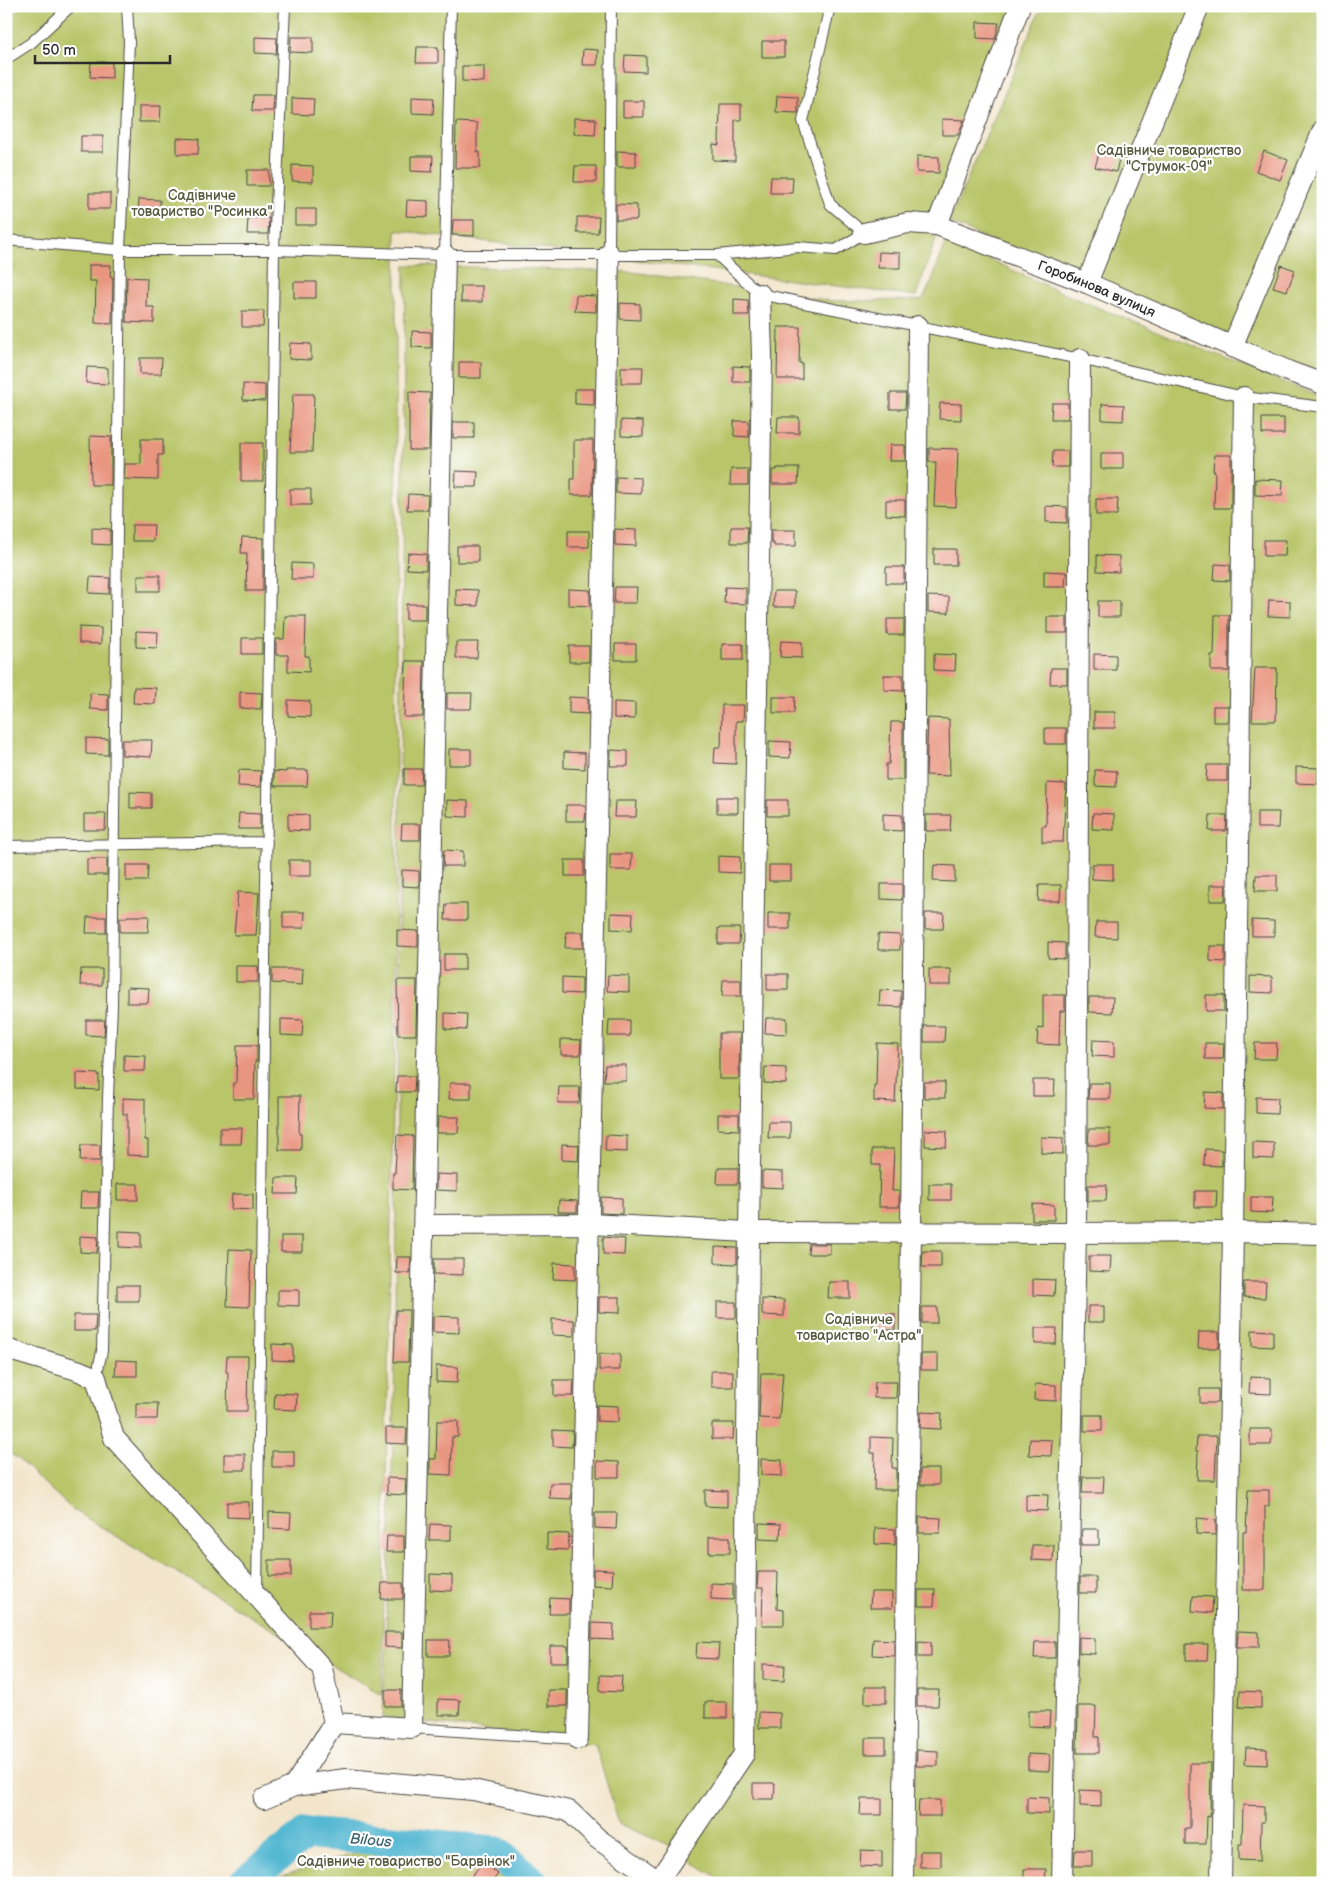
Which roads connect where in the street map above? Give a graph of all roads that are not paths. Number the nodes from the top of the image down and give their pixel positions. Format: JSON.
{"nodes":[{"id":1,"x":71,"y":6,"type":"edge"},
{"id":2,"x":127,"y":6,"type":"edge"},
{"id":3,"x":285,"y":6,"type":"edge"},
{"id":4,"x":451,"y":6,"type":"edge"},
{"id":5,"x":612,"y":6,"type":"edge"},
{"id":6,"x":830,"y":6,"type":"edge"},
{"id":7,"x":1020,"y":6,"type":"edge"},
{"id":8,"x":1199,"y":6,"type":"edge"},
{"id":9,"x":6,"y":59,"type":"edge"},
{"id":10,"x":1323,"y":130,"type":"edge"},
{"id":11,"x":937,"y":225,"type":"junction"},
{"id":12,"x":864,"y":234,"type":"junction"},
{"id":13,"x":6,"y":240,"type":"edge"},
{"id":14,"x":120,"y":250,"type":"junction"},
{"id":15,"x":274,"y":250,"type":"junction"},
{"id":16,"x":609,"y":254,"type":"junction"},
{"id":17,"x":445,"y":255,"type":"junction"},
{"id":18,"x":716,"y":255,"type":"junction"},
{"id":19,"x":1087,"y":283,"type":"junction"},
{"id":20,"x":760,"y":294,"type":"junction"},
{"id":21,"x":918,"y":326,"type":"junction"},
{"id":22,"x":1232,"y":347,"type":"junction"},
{"id":23,"x":1080,"y":360,"type":"junction"},
{"id":24,"x":1323,"y":384,"type":"edge"},
{"id":25,"x":1244,"y":397,"type":"junction"},
{"id":26,"x":1323,"y":407,"type":"edge"},
{"id":27,"x":267,"y":842,"type":"junction"},
{"id":28,"x":112,"y":845,"type":"junction"},
{"id":29,"x":6,"y":846,"type":"edge"},
{"id":30,"x":589,"y":1224,"type":"junction"},
{"id":31,"x":424,"y":1225,"type":"junction"},
{"id":32,"x":749,"y":1232,"type":"junction"},
{"id":33,"x":911,"y":1232,"type":"junction"},
{"id":34,"x":1233,"y":1232,"type":"junction"},
{"id":35,"x":1076,"y":1233,"type":"junction"},
{"id":36,"x":1323,"y":1234,"type":"edge"},
{"id":37,"x":6,"y":1349,"type":"edge"},
{"id":38,"x":96,"y":1378,"type":"junction"},
{"id":39,"x":257,"y":1598,"type":"junction"},
{"id":40,"x":334,"y":1723,"type":"junction"},
{"id":41,"x":412,"y":1728,"type":"junction"},
{"id":42,"x":578,"y":1739,"type":"joint"},
{"id":43,"x":294,"y":1786,"type":"junction"},
{"id":44,"x":264,"y":1799,"type":"dead end"},
{"id":45,"x":660,"y":1882,"type":"edge"},
{"id":46,"x":903,"y":1883,"type":"edge"},
{"id":47,"x":1062,"y":1883,"type":"edge"},
{"id":48,"x":1221,"y":1883,"type":"edge"}],
"edges":[{"from":1,"to":9,"type":"lane"},
{"from":2,"to":14,"type":"lane"},
{"from":3,"to":15,"type":"lane"},
{"from":4,"to":17,"type":"lane"},
{"from":5,"to":16,"type":"lane"},
{"from":6,"to":12,"type":"lane"},
{"from":7,"to":11,"type":"street"},
{"from":8,"to":19,"type":"street"},
{"from":10,"to":22,"type":"street"},
{"from":11,"to":12,"type":"street","name":"Горобинова вулиця"},
{"from":11,"to":19,"type":"street","name":"Горобинова вулиця"},
{"from":12,"to":18,"type":"lane"},
{"from":13,"to":14,"type":"lane"},
{"from":14,"to":15,"type":"lane"},
{"from":14,"to":28,"type":"lane"},
{"from":15,"to":17,"type":"lane"},
{"from":15,"to":27,"type":"lane"},
{"from":16,"to":17,"type":"lane"},
{"from":16,"to":18,"type":"lane"},
{"from":16,"to":30,"type":"street"},
{"from":17,"to":31,"type":"street"},
{"from":18,"to":20,"type":"lane"},
{"from":19,"to":22,"type":"street","name":"Горобинова вулиця"},
{"from":20,"to":21,"type":"lane"},
{"from":20,"to":32,"type":"street"},
{"from":21,"to":23,"type":"lane"},
{"from":21,"to":33,"type":"street"},
{"from":22,"to":24,"type":"street","name":"Горобинова вулиця"},
{"from":23,"to":25,"type":"lane"},
{"from":23,"to":35,"type":"street"},
{"from":25,"to":26,"type":"lane"},
{"from":25,"to":34,"type":"street"},
{"from":27,"to":28,"type":"lane"},
{"from":27,"to":39,"type":"lane"},
{"from":28,"to":29,"type":"lane"},
{"from":28,"to":38,"type":"lane"},
{"from":30,"to":31,"type":"street"},
{"from":30,"to":32,"type":"street"},
{"from":30,"to":42,"type":"street"},
{"from":31,"to":41,"type":"street"},
{"from":32,"to":33,"type":"street"},
{"from":32,"to":45,"type":"street"},
{"from":33,"to":35,"type":"street"},
{"from":33,"to":46,"type":"street"},
{"from":34,"to":35,"type":"street"},
{"from":34,"to":36,"type":"street"},
{"from":34,"to":48,"type":"street"},
{"from":35,"to":47,"type":"street"},
{"from":37,"to":38,"type":"street"},
{"from":38,"to":39,"type":"street"},
{"from":39,"to":40,"type":"street"},
{"from":40,"to":41,"type":"street"},
{"from":40,"to":43,"type":"street"},
{"from":41,"to":42,"type":"lane"},
{"from":43,"to":44,"type":"street"},
{"from":43,"to":45,"type":"street"}]}
